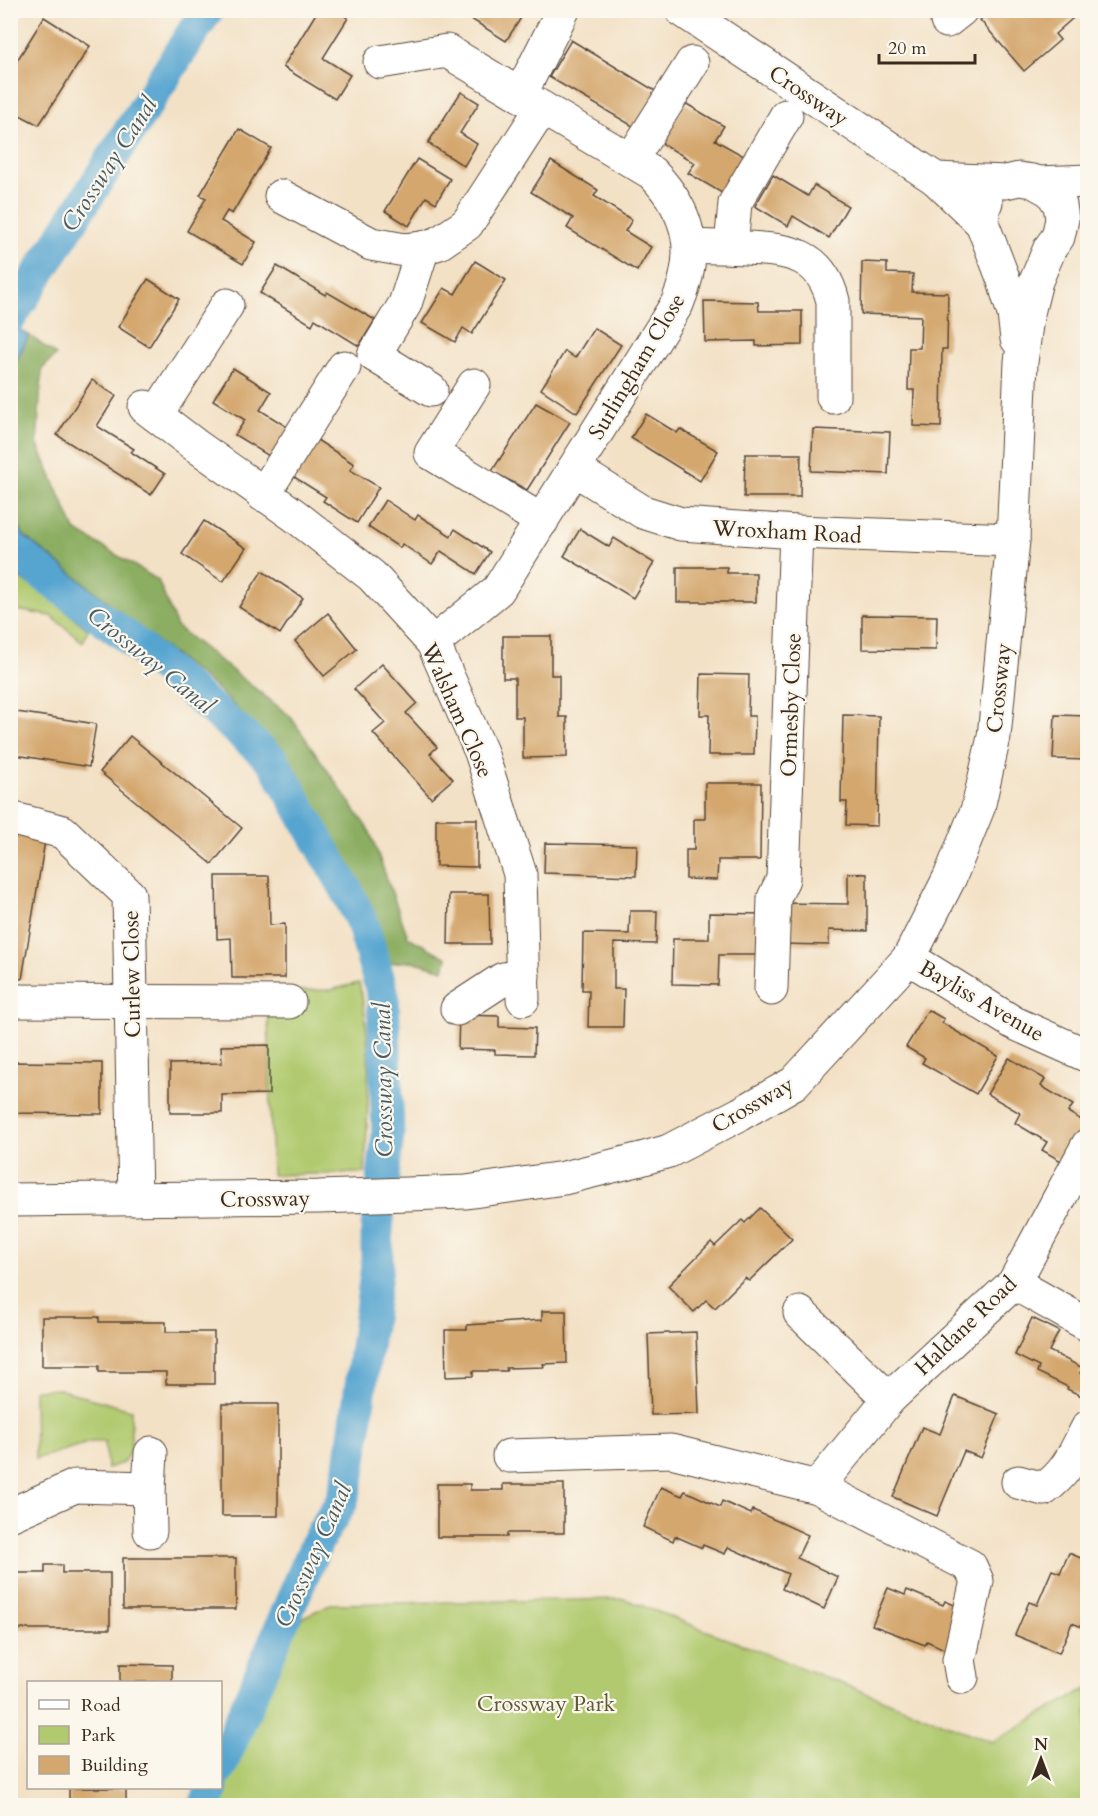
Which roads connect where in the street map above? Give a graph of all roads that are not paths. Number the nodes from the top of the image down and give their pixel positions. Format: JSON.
{"nodes":[{"id":1,"x":563,"y":10,"type":"edge"},
{"id":2,"x":683,"y":11,"type":"edge"},
{"id":3,"x":380,"y":62,"type":"dead end"},
{"id":4,"x":692,"y":63,"type":"dead end"},
{"id":5,"x":531,"y":101,"type":"junction"},
{"id":6,"x":786,"y":116,"type":"dead end"},
{"id":7,"x":631,"y":160,"type":"junction"},
{"id":8,"x":936,"y":179,"type":"junction"},
{"id":9,"x":1088,"y":181,"type":"edge"},
{"id":10,"x":1006,"y":182,"type":"junction"},
{"id":11,"x":1040,"y":183,"type":"junction"},
{"id":12,"x":281,"y":196,"type":"dead end"},
{"id":13,"x":1088,"y":206,"type":"edge"},
{"id":14,"x":985,"y":232,"type":"junction"},
{"id":15,"x":1054,"y":242,"type":"junction"},
{"id":16,"x":690,"y":246,"type":"junction"},
{"id":17,"x":731,"y":247,"type":"junction"},
{"id":18,"x":423,"y":248,"type":"junction"},
{"id":19,"x":227,"y":305,"type":"dead end"},
{"id":20,"x":1021,"y":362,"type":"junction"},
{"id":21,"x":344,"y":367,"type":"dead end"},
{"id":22,"x":474,"y":385,"type":"dead end"},
{"id":23,"x":431,"y":390,"type":"dead end"},
{"id":24,"x":833,"y":397,"type":"dead end"},
{"id":25,"x":574,"y":469,"type":"junction"},
{"id":26,"x":264,"y":495,"type":"junction"},
{"id":27,"x":542,"y":521,"type":"junction"},
{"id":28,"x":796,"y":532,"type":"junction"},
{"id":29,"x":1013,"y":540,"type":"junction"},
{"id":30,"x":433,"y":643,"type":"junction"},
{"id":31,"x":10,"y":818,"type":"edge"},
{"id":32,"x":909,"y":958,"type":"junction"},
{"id":33,"x":771,"y":988,"type":"dead end"},
{"id":34,"x":10,"y":1001,"type":"edge"},
{"id":35,"x":131,"y":1002,"type":"junction"},
{"id":36,"x":289,"y":1002,"type":"dead end"},
{"id":37,"x":457,"y":1009,"type":"dead end"},
{"id":38,"x":1088,"y":1056,"type":"edge"},
{"id":39,"x":1088,"y":1145,"type":"edge"},
{"id":40,"x":135,"y":1199,"type":"junction"},
{"id":41,"x":10,"y":1200,"type":"edge"},
{"id":42,"x":1014,"y":1282,"type":"junction"},
{"id":43,"x":800,"y":1314,"type":"dead end"},
{"id":44,"x":1088,"y":1324,"type":"edge"},
{"id":45,"x":889,"y":1399,"type":"junction"},
{"id":46,"x":1088,"y":1426,"type":"edge"},
{"id":47,"x":151,"y":1453,"type":"dead end"},
{"id":48,"x":508,"y":1456,"type":"dead end"},
{"id":49,"x":1018,"y":1482,"type":"dead end"},
{"id":50,"x":817,"y":1487,"type":"junction"},
{"id":51,"x":149,"y":1488,"type":"junction"},
{"id":52,"x":10,"y":1515,"type":"edge"},
{"id":53,"x":150,"y":1531,"type":"dead end"},
{"id":54,"x":962,"y":1677,"type":"dead end"}],
"edges":[{"from":1,"to":5,"type":"street"},
{"from":2,"to":8,"type":"street","name":"Crossway"},
{"from":3,"to":5,"type":"street","name":"Surlingham Close"},
{"from":4,"to":7,"type":"street"},
{"from":5,"to":7,"type":"street","name":"Surlingham Close"},
{"from":5,"to":18,"type":"street"},
{"from":6,"to":17,"type":"street"},
{"from":7,"to":16,"type":"street","name":"Surlingham Close"},
{"from":8,"to":10,"type":"street"},
{"from":8,"to":14,"type":"street","name":"Crossway"},
{"from":9,"to":11,"type":"street"},
{"from":10,"to":11,"type":"street"},
{"from":10,"to":14,"type":"street"},
{"from":11,"to":15,"type":"street","name":"Crossway"},
{"from":12,"to":18,"type":"street"},
{"from":13,"to":15,"type":"street"},
{"from":14,"to":15,"type":"street","name":"Crossway"},
{"from":14,"to":20,"type":"street","name":"Crossway"},
{"from":15,"to":20,"type":"street","name":"Crossway"},
{"from":16,"to":17,"type":"street"},
{"from":16,"to":25,"type":"street","name":"Surlingham Close"},
{"from":17,"to":24,"type":"street"},
{"from":18,"to":23,"type":"street"},
{"from":19,"to":26,"type":"street","name":"Walsham Close"},
{"from":20,"to":29,"type":"street","name":"Crossway"},
{"from":21,"to":26,"type":"street"},
{"from":22,"to":27,"type":"street"},
{"from":25,"to":27,"type":"street","name":"Surlingham Close"},
{"from":25,"to":28,"type":"street","name":"Wroxham Road"},
{"from":26,"to":30,"type":"street","name":"Walsham Close"},
{"from":27,"to":30,"type":"street","name":"Surlingham Close"},
{"from":28,"to":29,"type":"street","name":"Wroxham Road"},
{"from":28,"to":33,"type":"street","name":"Ormesby Close"},
{"from":29,"to":32,"type":"street","name":"Crossway"},
{"from":30,"to":37,"type":"street","name":"Walsham Close"},
{"from":31,"to":35,"type":"street","name":"Curlew Close"},
{"from":32,"to":38,"type":"street","name":"Bayliss Avenue"},
{"from":32,"to":40,"type":"street","name":"Crossway"},
{"from":34,"to":35,"type":"street"},
{"from":35,"to":36,"type":"street"},
{"from":35,"to":40,"type":"street","name":"Curlew Close"},
{"from":39,"to":42,"type":"street","name":"Haldane Road"},
{"from":40,"to":41,"type":"street","name":"Crossway"},
{"from":42,"to":44,"type":"street"},
{"from":42,"to":45,"type":"street","name":"Haldane Road"},
{"from":43,"to":45,"type":"street"},
{"from":45,"to":50,"type":"street","name":"Haldane Road"},
{"from":46,"to":49,"type":"street"},
{"from":47,"to":51,"type":"street"},
{"from":48,"to":50,"type":"street"},
{"from":50,"to":54,"type":"street"},
{"from":51,"to":52,"type":"street"},
{"from":51,"to":53,"type":"street"}]}
